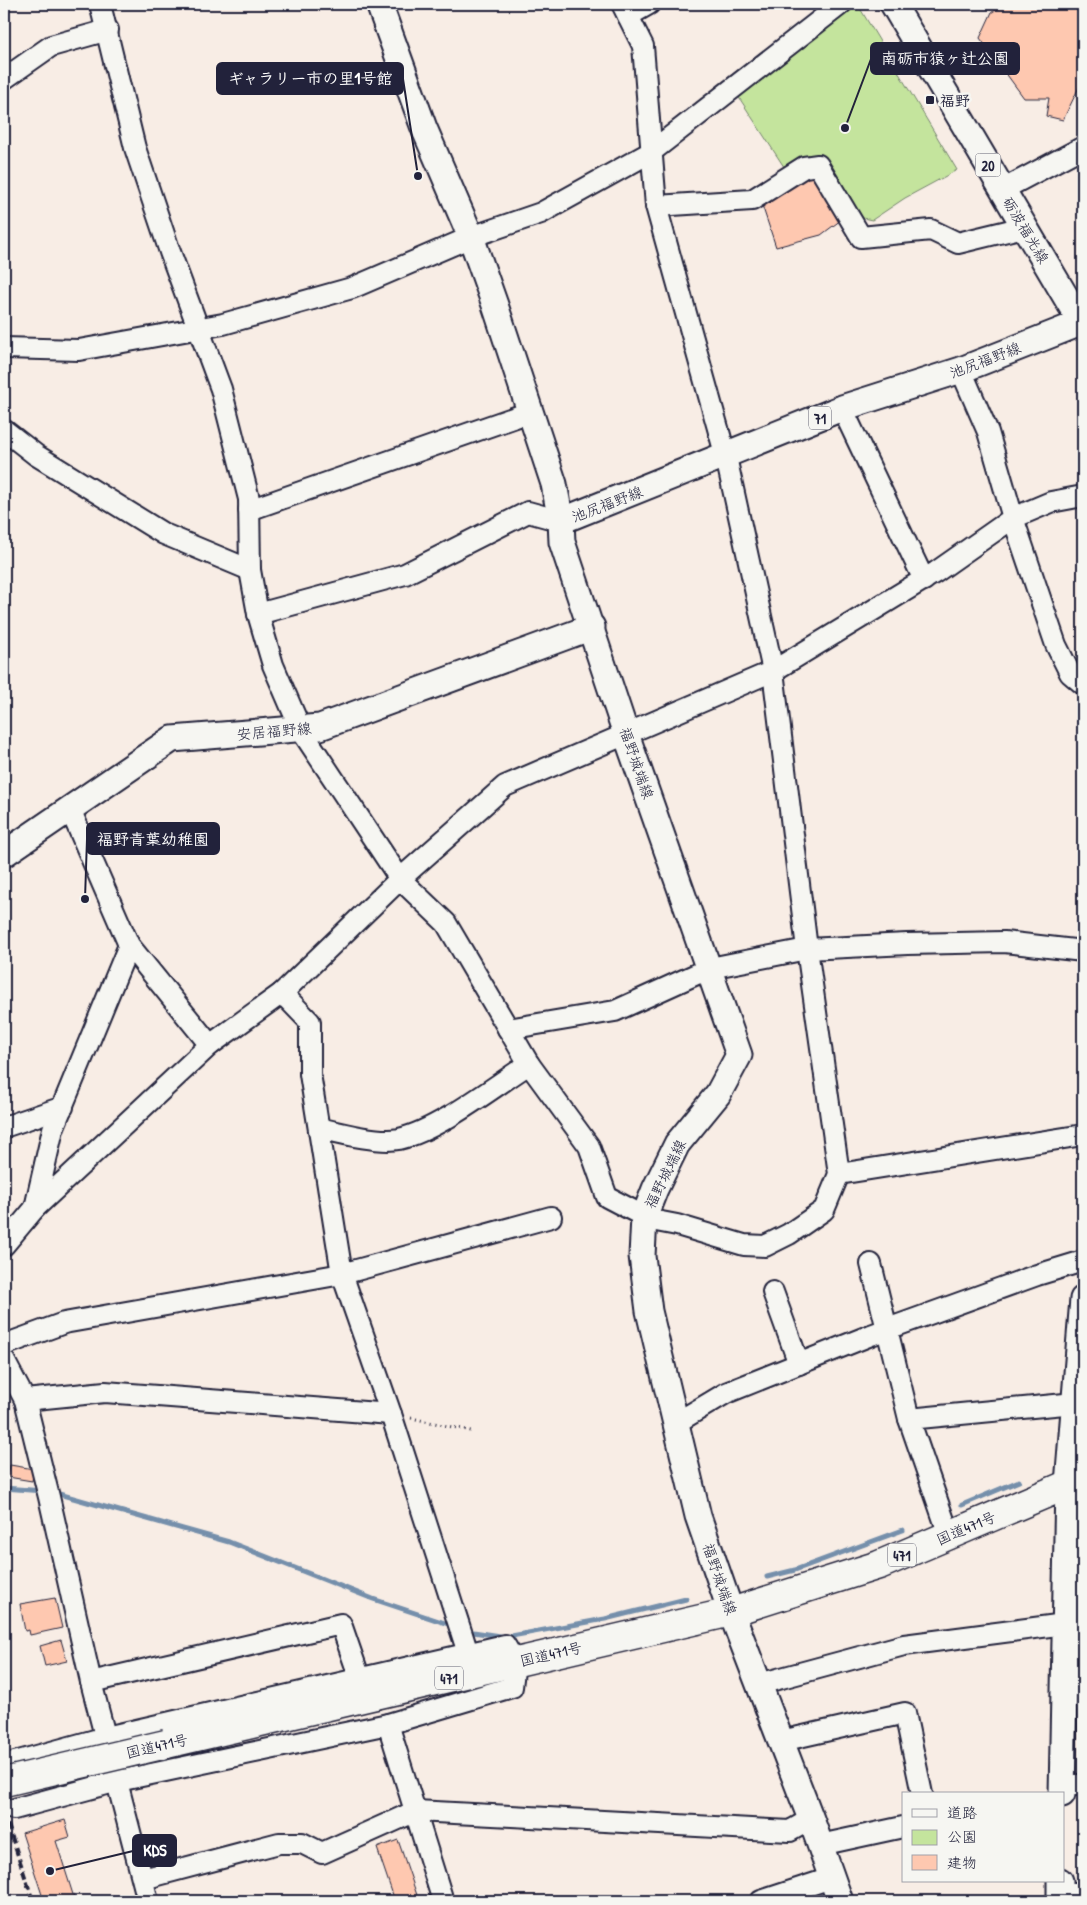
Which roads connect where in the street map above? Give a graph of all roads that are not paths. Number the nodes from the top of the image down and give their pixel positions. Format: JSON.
{"nodes":[{"id":1,"x":100,"y":4,"type":"edge"},
{"id":2,"x":379,"y":4,"type":"edge"},
{"id":3,"x":649,"y":4,"type":"edge"},
{"id":4,"x":841,"y":4,"type":"edge"},
{"id":5,"x":893,"y":4,"type":"edge"},
{"id":6,"x":625,"y":10,"type":"edge"},
{"id":7,"x":108,"y":30,"type":"junction"},
{"id":8,"x":4,"y":79,"type":"edge"},
{"id":9,"x":1083,"y":147,"type":"edge"},
{"id":10,"x":651,"y":152,"type":"junction"},
{"id":11,"x":1002,"y":190,"type":"junction"},
{"id":12,"x":656,"y":206,"type":"junction"},
{"id":13,"x":1024,"y":227,"type":"junction"},
{"id":14,"x":471,"y":237,"type":"junction"},
{"id":15,"x":1083,"y":323,"type":"edge"},
{"id":16,"x":198,"y":328,"type":"junction"},
{"id":17,"x":4,"y":348,"type":"edge"},
{"id":18,"x":961,"y":370,"type":"junction"},
{"id":19,"x":842,"y":408,"type":"junction"},
{"id":20,"x":530,"y":412,"type":"junction"},
{"id":21,"x":4,"y":430,"type":"edge"},
{"id":22,"x":726,"y":457,"type":"junction"},
{"id":23,"x":1083,"y":496,"type":"edge"},
{"id":24,"x":249,"y":510,"type":"junction"},
{"id":25,"x":1014,"y":518,"type":"junction"},
{"id":26,"x":562,"y":521,"type":"junction"},
{"id":27,"x":250,"y":570,"type":"junction"},
{"id":28,"x":924,"y":580,"type":"junction"},
{"id":29,"x":258,"y":614,"type":"junction"},
{"id":30,"x":592,"y":627,"type":"junction"},
{"id":31,"x":773,"y":671,"type":"junction"},
{"id":32,"x":1083,"y":684,"type":"edge"},
{"id":33,"x":301,"y":730,"type":"junction"},
{"id":34,"x":626,"y":734,"type":"junction"},
{"id":35,"x":70,"y":810,"type":"junction"},
{"id":36,"x":4,"y":854,"type":"edge"},
{"id":37,"x":400,"y":879,"type":"junction"},
{"id":38,"x":129,"y":945,"type":"junction"},
{"id":39,"x":807,"y":949,"type":"junction"},
{"id":40,"x":1083,"y":951,"type":"edge"},
{"id":41,"x":710,"y":968,"type":"junction"},
{"id":42,"x":282,"y":993,"type":"junction"},
{"id":43,"x":508,"y":1029,"type":"junction"},
{"id":44,"x":210,"y":1045,"type":"junction"},
{"id":45,"x":529,"y":1064,"type":"junction"},
{"id":46,"x":63,"y":1107,"type":"junction"},
{"id":47,"x":4,"y":1127,"type":"edge"},
{"id":48,"x":319,"y":1128,"type":"junction"},
{"id":49,"x":1083,"y":1135,"type":"edge"},
{"id":50,"x":839,"y":1174,"type":"junction"},
{"id":51,"x":34,"y":1208,"type":"junction"},
{"id":52,"x":551,"y":1217,"type":"dead end"},
{"id":53,"x":644,"y":1217,"type":"junction"},
{"id":54,"x":4,"y":1245,"type":"edge"},
{"id":55,"x":1083,"y":1261,"type":"edge"},
{"id":56,"x":871,"y":1264,"type":"dead end"},
{"id":57,"x":342,"y":1274,"type":"junction"},
{"id":58,"x":773,"y":1292,"type":"dead end"},
{"id":59,"x":1083,"y":1298,"type":"edge"},
{"id":60,"x":887,"y":1330,"type":"junction"},
{"id":61,"x":4,"y":1345,"type":"edge"},
{"id":62,"x":4,"y":1360,"type":"edge"},
{"id":63,"x":799,"y":1364,"type":"junction"},
{"id":64,"x":25,"y":1400,"type":"junction"},
{"id":65,"x":1075,"y":1403,"type":"junction"},
{"id":66,"x":391,"y":1414,"type":"junction"},
{"id":67,"x":909,"y":1419,"type":"junction"},
{"id":68,"x":676,"y":1423,"type":"junction"},
{"id":69,"x":1076,"y":1481,"type":"edge"},
{"id":70,"x":949,"y":1535,"type":"junction"},
{"id":71,"x":1075,"y":1558,"type":"edge"},
{"id":72,"x":731,"y":1612,"type":"junction"},
{"id":73,"x":1065,"y":1624,"type":"junction"},
{"id":74,"x":468,"y":1653,"type":"junction"},
{"id":75,"x":515,"y":1662,"type":"junction"},
{"id":76,"x":360,"y":1678,"type":"junction"},
{"id":77,"x":91,"y":1682,"type":"junction"},
{"id":78,"x":758,"y":1684,"type":"junction"},
{"id":79,"x":388,"y":1724,"type":"junction"},
{"id":80,"x":106,"y":1737,"type":"junction"},
{"id":81,"x":781,"y":1741,"type":"junction"},
{"id":82,"x":4,"y":1765,"type":"edge"},
{"id":83,"x":118,"y":1781,"type":"junction"},
{"id":84,"x":4,"y":1782,"type":"edge"},
{"id":85,"x":1069,"y":1788,"type":"edge"},
{"id":86,"x":922,"y":1792,"type":"edge"},
{"id":87,"x":14,"y":1809,"type":"dead end"},
{"id":88,"x":416,"y":1811,"type":"junction"},
{"id":89,"x":811,"y":1819,"type":"junction"},
{"id":90,"x":902,"y":1827,"type":"edge"},
{"id":91,"x":820,"y":1845,"type":"junction"},
{"id":92,"x":831,"y":1878,"type":"junction"},
{"id":93,"x":143,"y":1879,"type":"junction"},
{"id":94,"x":148,"y":1901,"type":"edge"},
{"id":95,"x":443,"y":1901,"type":"edge"},
{"id":96,"x":761,"y":1901,"type":"edge"},
{"id":97,"x":840,"y":1901,"type":"edge"}],
"edges":[{"from":1,"to":7,"type":"street"},
{"from":2,"to":14,"type":"main road","name":"池尻福野線"},
{"from":3,"to":6,"type":"street"},
{"from":4,"to":10,"type":"street"},
{"from":5,"to":11,"type":"main road","name":"砺波福光線","number":"20"},
{"from":6,"to":10,"type":"street"},
{"from":7,"to":8,"type":"street"},
{"from":7,"to":16,"type":"street"},
{"from":9,"to":11,"type":"street"},
{"from":10,"to":12,"type":"street"},
{"from":10,"to":14,"type":"street"},
{"from":11,"to":13,"type":"main road","name":"砺波福光線","number":"20"},
{"from":12,"to":13,"type":"street"},
{"from":12,"to":22,"type":"street"},
{"from":13,"to":15,"type":"main road","name":"砺波福光線","number":"20"},
{"from":14,"to":16,"type":"street"},
{"from":14,"to":20,"type":"main road","name":"池尻福野線"},
{"from":15,"to":18,"type":"main road","name":"池尻福野線","number":"71"},
{"from":16,"to":17,"type":"street"},
{"from":16,"to":24,"type":"street"},
{"from":18,"to":19,"type":"main road","name":"池尻福野線","number":"71"},
{"from":18,"to":25,"type":"street"},
{"from":19,"to":22,"type":"main road","name":"池尻福野線","number":"71"},
{"from":19,"to":28,"type":"street"},
{"from":20,"to":24,"type":"street"},
{"from":20,"to":26,"type":"main road","name":"池尻福野線"},
{"from":21,"to":27,"type":"street"},
{"from":22,"to":26,"type":"main road","name":"池尻福野線","number":"71"},
{"from":22,"to":31,"type":"street"},
{"from":23,"to":25,"type":"street"},
{"from":24,"to":27,"type":"street"},
{"from":25,"to":28,"type":"street"},
{"from":25,"to":32,"type":"street"},
{"from":26,"to":29,"type":"street"},
{"from":26,"to":30,"type":"main road","name":"福野城端線"},
{"from":27,"to":29,"type":"street"},
{"from":28,"to":31,"type":"street"},
{"from":29,"to":33,"type":"street"},
{"from":30,"to":33,"type":"main road","name":"安居福野線"},
{"from":30,"to":34,"type":"main road","name":"福野城端線"},
{"from":31,"to":34,"type":"street"},
{"from":31,"to":39,"type":"street"},
{"from":33,"to":35,"type":"main road","name":"安居福野線"},
{"from":33,"to":37,"type":"street"},
{"from":34,"to":37,"type":"street"},
{"from":34,"to":41,"type":"main road","name":"福野城端線"},
{"from":35,"to":36,"type":"main road","name":"安居福野線"},
{"from":35,"to":38,"type":"street"},
{"from":37,"to":42,"type":"street"},
{"from":37,"to":43,"type":"street"},
{"from":38,"to":44,"type":"street"},
{"from":38,"to":46,"type":"street"},
{"from":39,"to":40,"type":"street"},
{"from":39,"to":41,"type":"street"},
{"from":39,"to":50,"type":"street"},
{"from":41,"to":43,"type":"street"},
{"from":41,"to":53,"type":"main road","name":"福野城端線"},
{"from":42,"to":44,"type":"street"},
{"from":42,"to":48,"type":"street"},
{"from":43,"to":45,"type":"street"},
{"from":44,"to":51,"type":"street"},
{"from":45,"to":48,"type":"street"},
{"from":45,"to":53,"type":"street"},
{"from":46,"to":47,"type":"street"},
{"from":46,"to":51,"type":"street"},
{"from":48,"to":57,"type":"street"},
{"from":49,"to":50,"type":"street"},
{"from":50,"to":53,"type":"street"},
{"from":51,"to":54,"type":"street"},
{"from":52,"to":57,"type":"street"},
{"from":53,"to":68,"type":"main road","name":"福野城端線"},
{"from":55,"to":60,"type":"street"},
{"from":56,"to":60,"type":"street"},
{"from":57,"to":61,"type":"street"},
{"from":57,"to":66,"type":"street"},
{"from":58,"to":63,"type":"street"},
{"from":59,"to":65,"type":"main road"},
{"from":60,"to":63,"type":"street"},
{"from":60,"to":67,"type":"street"},
{"from":62,"to":64,"type":"street"},
{"from":63,"to":68,"type":"street"},
{"from":64,"to":66,"type":"street"},
{"from":64,"to":77,"type":"street"},
{"from":65,"to":67,"type":"street"},
{"from":65,"to":69,"type":"main road"},
{"from":66,"to":74,"type":"street"},
{"from":67,"to":70,"type":"street"},
{"from":68,"to":72,"type":"main road","name":"福野城端線"},
{"from":69,"to":70,"type":"highway","name":"国道471号","number":"471"},
{"from":69,"to":71,"type":"main road"},
{"from":70,"to":72,"type":"highway","name":"国道471号","number":"471"},
{"from":71,"to":73,"type":"main road"},
{"from":72,"to":75,"type":"highway","name":"国道471号","number":"471"},
{"from":72,"to":78,"type":"main road","name":"福野城端線"},
{"from":73,"to":78,"type":"street"},
{"from":73,"to":85,"type":"main road"},
{"from":74,"to":75,"type":"street"},
{"from":74,"to":76,"type":"street"},
{"from":75,"to":79,"type":"street"},
{"from":75,"to":84,"type":"highway","name":"国道471号","number":"471","bridge":true},
{"from":76,"to":77,"type":"street"},
{"from":76,"to":80,"type":"street"},
{"from":77,"to":80,"type":"street"},
{"from":78,"to":81,"type":"main road","name":"福野城端線"},
{"from":79,"to":83,"type":"street"},
{"from":79,"to":88,"type":"street"},
{"from":80,"to":82,"type":"street"},
{"from":80,"to":83,"type":"street"},
{"from":81,"to":86,"type":"street"},
{"from":81,"to":89,"type":"main road","name":"福野城端線"},
{"from":83,"to":87,"type":"street"},
{"from":83,"to":93,"type":"street"},
{"from":88,"to":89,"type":"street"},
{"from":88,"to":93,"type":"street"},
{"from":88,"to":95,"type":"street"},
{"from":89,"to":91,"type":"main road","name":"福野城端線"},
{"from":90,"to":91,"type":"street"},
{"from":91,"to":92,"type":"main road","name":"福野城端線"},
{"from":92,"to":96,"type":"street"},
{"from":92,"to":97,"type":"main road","name":"福野城端線"},
{"from":93,"to":94,"type":"street"}]}
